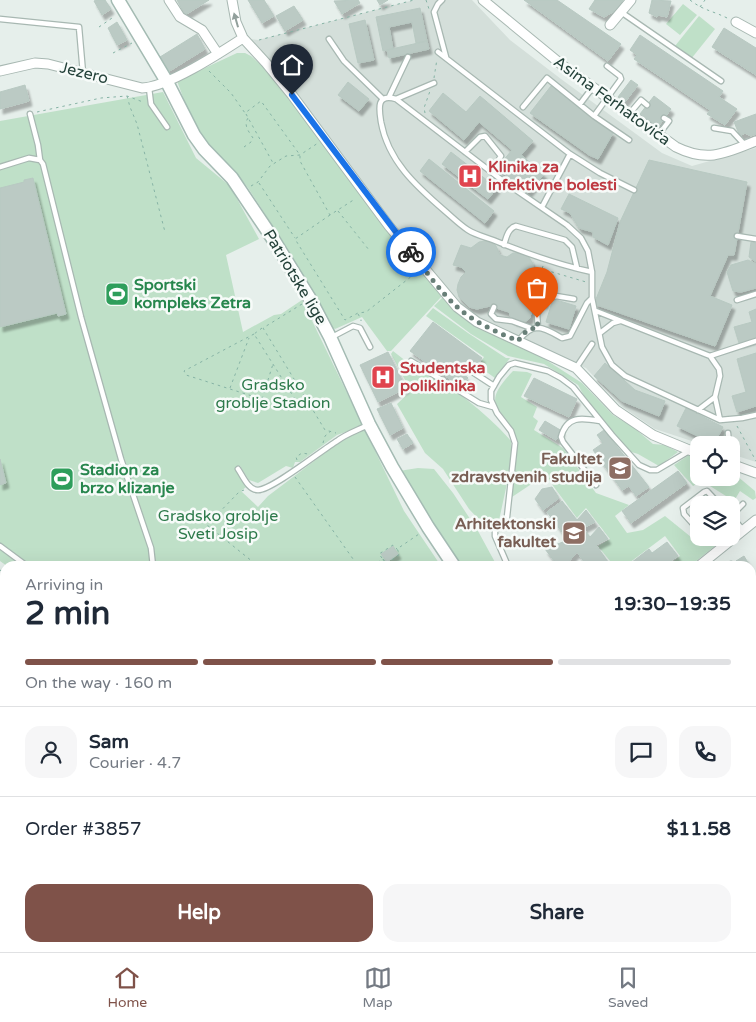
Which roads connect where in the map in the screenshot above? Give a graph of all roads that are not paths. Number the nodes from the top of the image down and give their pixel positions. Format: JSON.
{"nodes":[{"id":1,"x":169,"y":0,"type":"edge"},
{"id":2,"x":232,"y":0,"type":"edge"},
{"id":3,"x":442,"y":0,"type":"edge"},
{"id":4,"x":483,"y":0,"type":"edge"},
{"id":5,"x":631,"y":0,"type":"edge"},
{"id":6,"x":121,"y":5,"type":"edge"},
{"id":7,"x":622,"y":12,"type":"junction"},
{"id":8,"x":0,"y":19,"type":"edge"},
{"id":9,"x":736,"y":22,"type":"road end"},
{"id":10,"x":610,"y":25,"type":"dead end"},
{"id":11,"x":756,"y":33,"type":"edge"},
{"id":12,"x":243,"y":38,"type":"junction"},
{"id":13,"x":329,"y":39,"type":"dead end"},
{"id":14,"x":438,"y":52,"type":"road end"},
{"id":15,"x":218,"y":54,"type":"junction"},
{"id":16,"x":408,"y":57,"type":"dead end"},
{"id":17,"x":446,"y":58,"type":"junction"},
{"id":18,"x":607,"y":66,"type":"dead end"},
{"id":19,"x":0,"y":71,"type":"edge"},
{"id":20,"x":83,"y":73,"type":"junction"},
{"id":21,"x":721,"y":81,"type":"dead end"},
{"id":22,"x":167,"y":82,"type":"junction"},
{"id":23,"x":434,"y":83,"type":"road end"},
{"id":24,"x":593,"y":87,"type":"junction"},
{"id":25,"x":149,"y":88,"type":"junction"},
{"id":26,"x":389,"y":97,"type":"junction"},
{"id":27,"x":608,"y":98,"type":"junction"},
{"id":28,"x":383,"y":99,"type":"junction"},
{"id":29,"x":396,"y":99,"type":"junction"},
{"id":30,"x":580,"y":104,"type":"junction"},
{"id":31,"x":647,"y":105,"type":"dead end"},
{"id":32,"x":523,"y":108,"type":"dead end"},
{"id":33,"x":30,"y":114,"type":"road end"},
{"id":34,"x":630,"y":114,"type":"junction"},
{"id":35,"x":594,"y":116,"type":"junction"},
{"id":36,"x":664,"y":118,"type":"dead end"},
{"id":37,"x":168,"y":127,"type":"dead end"},
{"id":38,"x":714,"y":128,"type":"dead end"},
{"id":39,"x":658,"y":135,"type":"junction"},
{"id":40,"x":629,"y":140,"type":"dead end"},
{"id":41,"x":756,"y":141,"type":"edge"},
{"id":42,"x":745,"y":145,"type":"junction"},
{"id":43,"x":465,"y":152,"type":"junction"},
{"id":44,"x":570,"y":154,"type":"junction"},
{"id":45,"x":40,"y":160,"type":"junction"},
{"id":46,"x":0,"y":167,"type":"edge"},
{"id":47,"x":491,"y":172,"type":"junction"},
{"id":48,"x":634,"y":190,"type":"dead end"},
{"id":49,"x":542,"y":207,"type":"junction"},
{"id":50,"x":737,"y":236,"type":"dead end"},
{"id":51,"x":756,"y":239,"type":"edge"},
{"id":52,"x":504,"y":245,"type":"junction"},
{"id":53,"x":577,"y":268,"type":"junction"},
{"id":54,"x":592,"y":272,"type":"junction"},
{"id":55,"x":756,"y":294,"type":"edge"},
{"id":56,"x":592,"y":298,"type":"junction"},
{"id":57,"x":574,"y":299,"type":"dead end"},
{"id":58,"x":737,"y":300,"type":"dead end"},
{"id":59,"x":494,"y":307,"type":"dead end"},
{"id":60,"x":596,"y":312,"type":"junction"},
{"id":61,"x":620,"y":321,"type":"junction"},
{"id":62,"x":531,"y":328,"type":"junction"},
{"id":63,"x":538,"y":328,"type":"junction"},
{"id":64,"x":600,"y":333,"type":"junction"},
{"id":65,"x":330,"y":337,"type":"junction"},
{"id":66,"x":756,"y":340,"type":"edge"},
{"id":67,"x":518,"y":341,"type":"junction"},
{"id":68,"x":592,"y":344,"type":"dead end"},
{"id":69,"x":370,"y":347,"type":"dead end"},
{"id":70,"x":710,"y":356,"type":"junction"},
{"id":71,"x":412,"y":361,"type":"dead end"},
{"id":72,"x":576,"y":368,"type":"junction"},
{"id":73,"x":471,"y":372,"type":"dead end"},
{"id":74,"x":494,"y":386,"type":"junction"},
{"id":75,"x":715,"y":396,"type":"junction"},
{"id":76,"x":493,"y":407,"type":"junction"},
{"id":77,"x":698,"y":410,"type":"junction"},
{"id":78,"x":756,"y":415,"type":"edge"},
{"id":79,"x":720,"y":420,"type":"junction"},
{"id":80,"x":600,"y":421,"type":"junction"},
{"id":81,"x":369,"y":424,"type":"junction"},
{"id":82,"x":728,"y":433,"type":"dead end"},
{"id":83,"x":728,"y":436,"type":"edge"},
{"id":84,"x":689,"y":451,"type":"joint"},
{"id":85,"x":740,"y":467,"type":"edge"},
{"id":86,"x":238,"y":469,"type":"dead end"},
{"id":87,"x":756,"y":473,"type":"edge"},
{"id":88,"x":596,"y":485,"type":"dead end"},
{"id":89,"x":699,"y":496,"type":"edge"},
{"id":90,"x":712,"y":496,"type":"edge"},
{"id":91,"x":690,"y":503,"type":"edge"},
{"id":92,"x":743,"y":504,"type":"dead end"},
{"id":93,"x":740,"y":507,"type":"edge"},
{"id":94,"x":756,"y":511,"type":"edge"},
{"id":95,"x":756,"y":520,"type":"edge"},
{"id":96,"x":690,"y":521,"type":"edge"},
{"id":97,"x":740,"y":526,"type":"edge"},
{"id":98,"x":744,"y":530,"type":"junction"},
{"id":99,"x":0,"y":546,"type":"edge"},
{"id":100,"x":20,"y":561,"type":"edge"},
{"id":101,"x":152,"y":561,"type":"edge"},
{"id":102,"x":451,"y":561,"type":"edge"},
{"id":103,"x":506,"y":561,"type":"edge"},
{"id":104,"x":705,"y":561,"type":"edge"}],
"edges":[{"from":1,"to":15,"type":"street"},
{"from":12,"to":2,"type":"street","one_way":true},
{"from":3,"to":17,"type":"lane"},
{"from":4,"to":24,"type":"street","name":"Asima Ferhatovića"},
{"from":5,"to":7,"type":"street"},
{"from":6,"to":22,"type":"street","name":"Patriotske lige"},
{"from":7,"to":10,"type":"street"},
{"from":7,"to":21,"type":"lane"},
{"from":8,"to":20,"type":"lane"},
{"from":9,"to":11,"type":"street"},
{"from":12,"to":15,"type":"street","name":"Jezero"},
{"from":12,"to":67,"type":"street"},
{"from":13,"to":28,"type":"lane"},
{"from":14,"to":17,"type":"lane"},
{"from":15,"to":22,"type":"street","name":"Jezero"},
{"from":16,"to":26,"type":"lane"},
{"from":17,"to":44,"type":"lane"},
{"from":18,"to":27,"type":"lane"},
{"from":19,"to":20,"type":"street","name":"Jezero"},
{"from":20,"to":25,"type":"street","name":"Jezero"},
{"from":22,"to":25,"type":"street","name":"Jezero"},
{"from":22,"to":65,"type":"street","name":"Patriotske lige"},
{"from":23,"to":29,"type":"lane"},
{"from":24,"to":27,"type":"street","name":"Asima Ferhatovića"},
{"from":24,"to":30,"type":"lane"},
{"from":25,"to":37,"type":"lane"},
{"from":26,"to":28,"type":"lane"},
{"from":26,"to":29,"type":"lane"},
{"from":27,"to":34,"type":"street","name":"Asima Ferhatovića"},
{"from":27,"to":35,"type":"lane"},
{"from":28,"to":52,"type":"lane"},
{"from":29,"to":43,"type":"lane"},
{"from":30,"to":32,"type":"lane"},
{"from":30,"to":35,"type":"lane"},
{"from":31,"to":34,"type":"lane"},
{"from":33,"to":45,"type":"lane"},
{"from":34,"to":39,"type":"street","name":"Asima Ferhatovića"},
{"from":35,"to":40,"type":"lane"},
{"from":36,"to":39,"type":"lane"},
{"from":38,"to":42,"type":"lane"},
{"from":39,"to":42,"type":"street","name":"Asima Ferhatovića"},
{"from":41,"to":42,"type":"street","name":"Asima Ferhatovića"},
{"from":43,"to":47,"type":"lane"},
{"from":43,"to":47,"type":"lane"},
{"from":44,"to":48,"type":"lane"},
{"from":44,"to":49,"type":"lane"},
{"from":45,"to":46,"type":"lane"},
{"from":45,"to":101,"type":"lane"},
{"from":47,"to":49,"type":"lane"},
{"from":49,"to":54,"type":"lane"},
{"from":50,"to":51,"type":"lane"},
{"from":52,"to":53,"type":"lane"},
{"from":52,"to":53,"type":"lane"},
{"from":53,"to":54,"type":"lane"},
{"from":54,"to":56,"type":"lane"},
{"from":55,"to":58,"type":"lane"},
{"from":56,"to":60,"type":"lane"},
{"from":56,"to":63,"type":"lane"},
{"from":57,"to":63,"type":"lane"},
{"from":59,"to":62,"type":"lane"},
{"from":60,"to":61,"type":"lane"},
{"from":60,"to":64,"type":"lane"},
{"from":61,"to":64,"type":"lane"},
{"from":61,"to":70,"type":"lane"},
{"from":62,"to":63,"type":"lane"},
{"from":62,"to":67,"type":"lane"},
{"from":64,"to":77,"type":"lane"},
{"from":65,"to":69,"type":"lane"},
{"from":65,"to":81,"type":"street","name":"Patriotske lige"},
{"from":66,"to":70,"type":"lane"},
{"from":67,"to":72,"type":"street"},
{"from":68,"to":72,"type":"lane"},
{"from":70,"to":75,"type":"lane"},
{"from":71,"to":76,"type":"lane"},
{"from":72,"to":84,"type":"street"},
{"from":73,"to":74,"type":"lane"},
{"from":74,"to":76,"type":"lane"},
{"from":74,"to":80,"type":"lane"},
{"from":75,"to":77,"type":"lane"},
{"from":75,"to":79,"type":"lane"},
{"from":76,"to":103,"type":"lane"},
{"from":77,"to":79,"type":"lane"},
{"from":78,"to":79,"type":"lane"},
{"from":80,"to":84,"type":"lane"},
{"from":80,"to":88,"type":"lane"},
{"from":81,"to":86,"type":"lane"},
{"from":81,"to":102,"type":"street","name":"Patriotske lige"},
{"from":82,"to":83,"type":"lane"},
{"from":85,"to":87,"type":"street"},
{"from":89,"to":90,"type":"lane"},
{"from":91,"to":96,"type":"lane"},
{"from":92,"to":93,"type":"lane"},
{"from":94,"to":98,"type":"street"},
{"from":95,"to":98,"type":"street"},
{"from":97,"to":98,"type":"lane"},
{"from":98,"to":104,"type":"street"},
{"from":99,"to":100,"type":"lane"}]}
